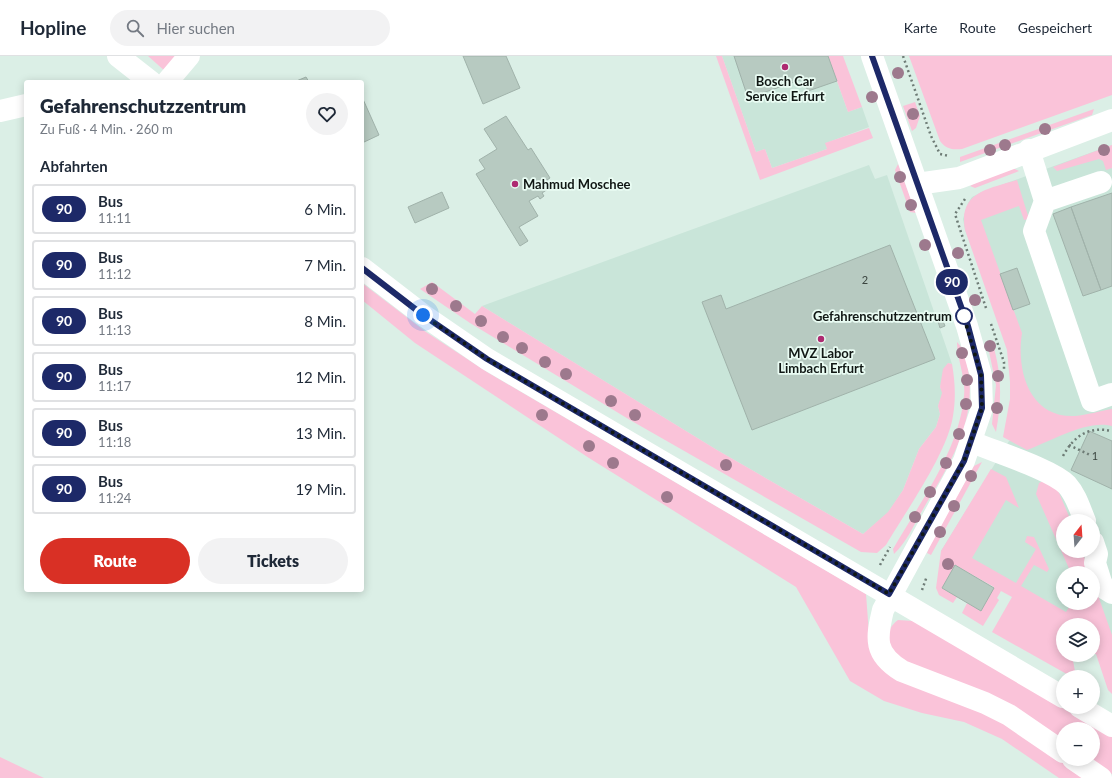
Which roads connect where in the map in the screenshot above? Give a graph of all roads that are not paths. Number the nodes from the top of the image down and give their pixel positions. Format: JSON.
{"nodes":[{"id":1,"x":118,"y":56,"type":"edge"},
{"id":2,"x":189,"y":56,"type":"edge"},
{"id":3,"x":872,"y":56,"type":"edge"},
{"id":4,"x":139,"y":79,"type":"edge"},
{"id":5,"x":169,"y":80,"type":"edge"},
{"id":6,"x":24,"y":105,"type":"edge"},
{"id":7,"x":0,"y":111,"type":"edge"},
{"id":8,"x":1112,"y":120,"type":"edge"},
{"id":9,"x":1029,"y":150,"type":"junction"},
{"id":10,"x":1101,"y":182,"type":"dead end"},
{"id":11,"x":917,"y":184,"type":"junction"},
{"id":12,"x":1045,"y":201,"type":"junction"},
{"id":13,"x":364,"y":270,"type":"edge"},
{"id":14,"x":1112,"y":394,"type":"edge"},
{"id":15,"x":972,"y":442,"type":"junction"},
{"id":16,"x":1082,"y":514,"type":"edge"},
{"id":17,"x":1100,"y":553,"type":"edge"},
{"id":18,"x":1094,"y":558,"type":"edge"},
{"id":19,"x":1112,"y":574,"type":"edge"},
{"id":20,"x":1112,"y":593,"type":"edge"},
{"id":21,"x":889,"y":594,"type":"junction"},
{"id":22,"x":1056,"y":693,"type":"edge"},
{"id":23,"x":1092,"y":714,"type":"edge"},
{"id":24,"x":1112,"y":726,"type":"edge"},
{"id":25,"x":1056,"y":747,"type":"edge"},
{"id":26,"x":1083,"y":766,"type":"edge"},
{"id":27,"x":1101,"y":778,"type":"edge"}],
"edges":[{"from":1,"to":4,"type":"street"},
{"from":2,"to":5,"type":"street"},
{"from":3,"to":11,"type":"street"},
{"from":6,"to":7,"type":"street"},
{"from":8,"to":9,"type":"street"},
{"from":9,"to":11,"type":"street"},
{"from":9,"to":12,"type":"street"},
{"from":10,"to":12,"type":"street"},
{"from":11,"to":15,"type":"street"},
{"from":12,"to":14,"type":"street"},
{"from":13,"to":21,"type":"street"},
{"from":15,"to":16,"type":"street"},
{"from":15,"to":21,"type":"street"},
{"from":17,"to":19,"type":"street"},
{"from":18,"to":20,"type":"street"},
{"from":21,"to":22,"type":"street"},
{"from":21,"to":25,"type":"street"},
{"from":23,"to":24,"type":"street"},
{"from":26,"to":27,"type":"street"}]}
